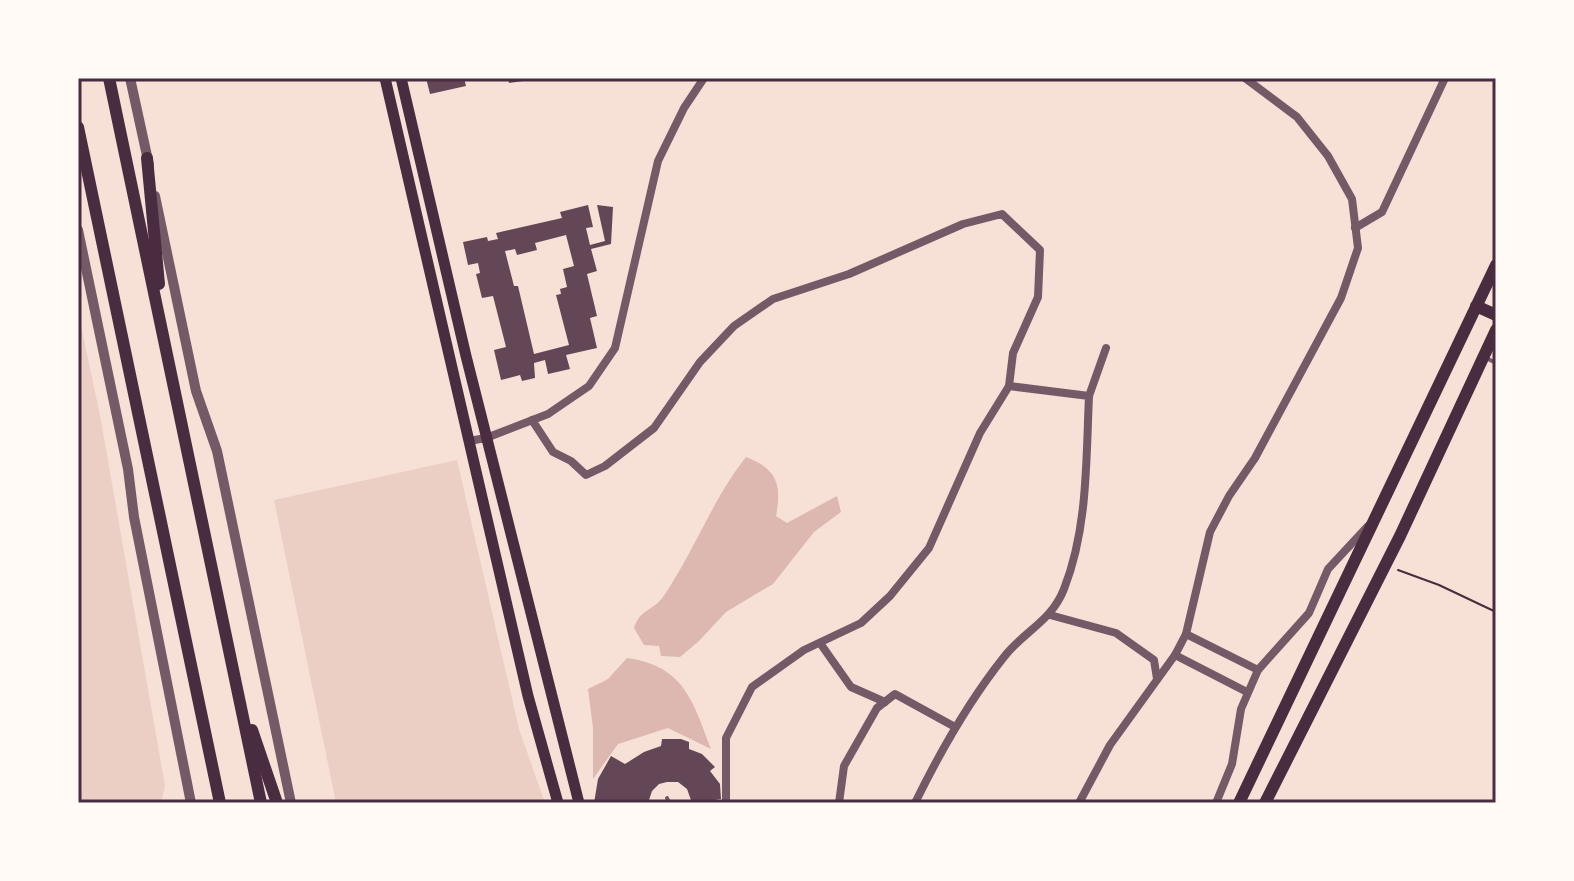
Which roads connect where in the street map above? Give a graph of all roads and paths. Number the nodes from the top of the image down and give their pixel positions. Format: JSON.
{"nodes":[{"id":1,"x":109,"y":78,"type":"edge"},
{"id":2,"x":130,"y":78,"type":"edge"},
{"id":3,"x":385,"y":78,"type":"edge"},
{"id":4,"x":401,"y":78,"type":"edge"},
{"id":5,"x":704,"y":78,"type":"edge"},
{"id":6,"x":1245,"y":78,"type":"edge"},
{"id":7,"x":1445,"y":78,"type":"edge"},
{"id":8,"x":78,"y":127,"type":"edge"},
{"id":9,"x":147,"y":158,"type":"junction"},
{"id":10,"x":1355,"y":228,"type":"junction"},
{"id":11,"x":78,"y":230,"type":"edge"},
{"id":12,"x":1496,"y":265,"type":"edge"},
{"id":13,"x":1476,"y":306,"type":"junction"},
{"id":14,"x":1496,"y":315,"type":"edge"},
{"id":15,"x":1496,"y":330,"type":"edge"},
{"id":16,"x":164,"y":343,"type":"junction"},
{"id":17,"x":1106,"y":348,"type":"dead end"},
{"id":18,"x":1490,"y":360,"type":"edge"},
{"id":19,"x":1009,"y":386,"type":"junction"},
{"id":20,"x":1089,"y":396,"type":"junction"},
{"id":21,"x":532,"y":420,"type":"junction"},
{"id":22,"x":486,"y":438,"type":"junction"},
{"id":23,"x":469,"y":441,"type":"junction"},
{"id":24,"x":1371,"y":523,"type":"junction"},
{"id":25,"x":1385,"y":565,"type":"junction"},
{"id":26,"x":1496,"y":612,"type":"edge"},
{"id":27,"x":1050,"y":615,"type":"junction"},
{"id":28,"x":1186,"y":634,"type":"junction"},
{"id":29,"x":820,"y":643,"type":"junction"},
{"id":30,"x":1175,"y":655,"type":"junction"},
{"id":31,"x":1258,"y":670,"type":"junction"},
{"id":32,"x":234,"y":677,"type":"junction"},
{"id":33,"x":1157,"y":679,"type":"junction"},
{"id":34,"x":1247,"y":692,"type":"junction"},
{"id":35,"x":885,"y":702,"type":"junction"},
{"id":36,"x":955,"y":727,"type":"junction"},
{"id":37,"x":191,"y":803,"type":"edge"},
{"id":38,"x":220,"y":803,"type":"edge"},
{"id":39,"x":261,"y":803,"type":"edge"},
{"id":40,"x":277,"y":803,"type":"edge"},
{"id":41,"x":291,"y":803,"type":"edge"},
{"id":42,"x":558,"y":803,"type":"edge"},
{"id":43,"x":579,"y":803,"type":"edge"},
{"id":44,"x":726,"y":803,"type":"edge"},
{"id":45,"x":839,"y":803,"type":"edge"},
{"id":46,"x":915,"y":803,"type":"edge"},
{"id":47,"x":1079,"y":803,"type":"edge"},
{"id":48,"x":1216,"y":803,"type":"edge"},
{"id":49,"x":1239,"y":803,"type":"edge"},
{"id":50,"x":1265,"y":803,"type":"edge"}],
"edges":[{"from":1,"to":16,"type":"main road"},
{"from":2,"to":9,"type":"street"},
{"from":3,"to":23,"type":"main road"},
{"from":4,"to":22,"type":"main road"},
{"from":5,"to":21,"type":"street"},
{"from":6,"to":10,"type":"street"},
{"from":7,"to":10,"type":"street"},
{"from":8,"to":38,"type":"main road"},
{"from":9,"to":16,"type":"main road"},
{"from":9,"to":41,"type":"street"},
{"from":10,"to":28,"type":"street"},
{"from":11,"to":37,"type":"street"},
{"from":12,"to":13,"type":"main road"},
{"from":13,"to":14,"type":"main road"},
{"from":13,"to":24,"type":"main road"},
{"from":15,"to":18,"type":"main road"},
{"from":16,"to":32,"type":"main road"},
{"from":17,"to":20,"type":"street"},
{"from":18,"to":25,"type":"main road"},
{"from":19,"to":20,"type":"street"},
{"from":19,"to":21,"type":"street"},
{"from":19,"to":29,"type":"street"},
{"from":20,"to":27,"type":"street"},
{"from":21,"to":22,"type":"street"},
{"from":22,"to":23,"type":"street"},
{"from":22,"to":43,"type":"main road"},
{"from":23,"to":42,"type":"main road"},
{"from":24,"to":31,"type":"street"},
{"from":24,"to":49,"type":"main road"},
{"from":25,"to":26,"type":"path"},
{"from":25,"to":50,"type":"main road"},
{"from":27,"to":33,"type":"street"},
{"from":27,"to":36,"type":"street"},
{"from":28,"to":30,"type":"street"},
{"from":28,"to":31,"type":"street"},
{"from":29,"to":35,"type":"street"},
{"from":29,"to":44,"type":"street"},
{"from":30,"to":33,"type":"street"},
{"from":30,"to":34,"type":"street"},
{"from":31,"to":34,"type":"street"},
{"from":32,"to":39,"type":"main road"},
{"from":32,"to":40,"type":"main road"},
{"from":33,"to":47,"type":"street"},
{"from":34,"to":48,"type":"street"},
{"from":35,"to":36,"type":"street"},
{"from":35,"to":45,"type":"street"},
{"from":36,"to":46,"type":"street"}]}
